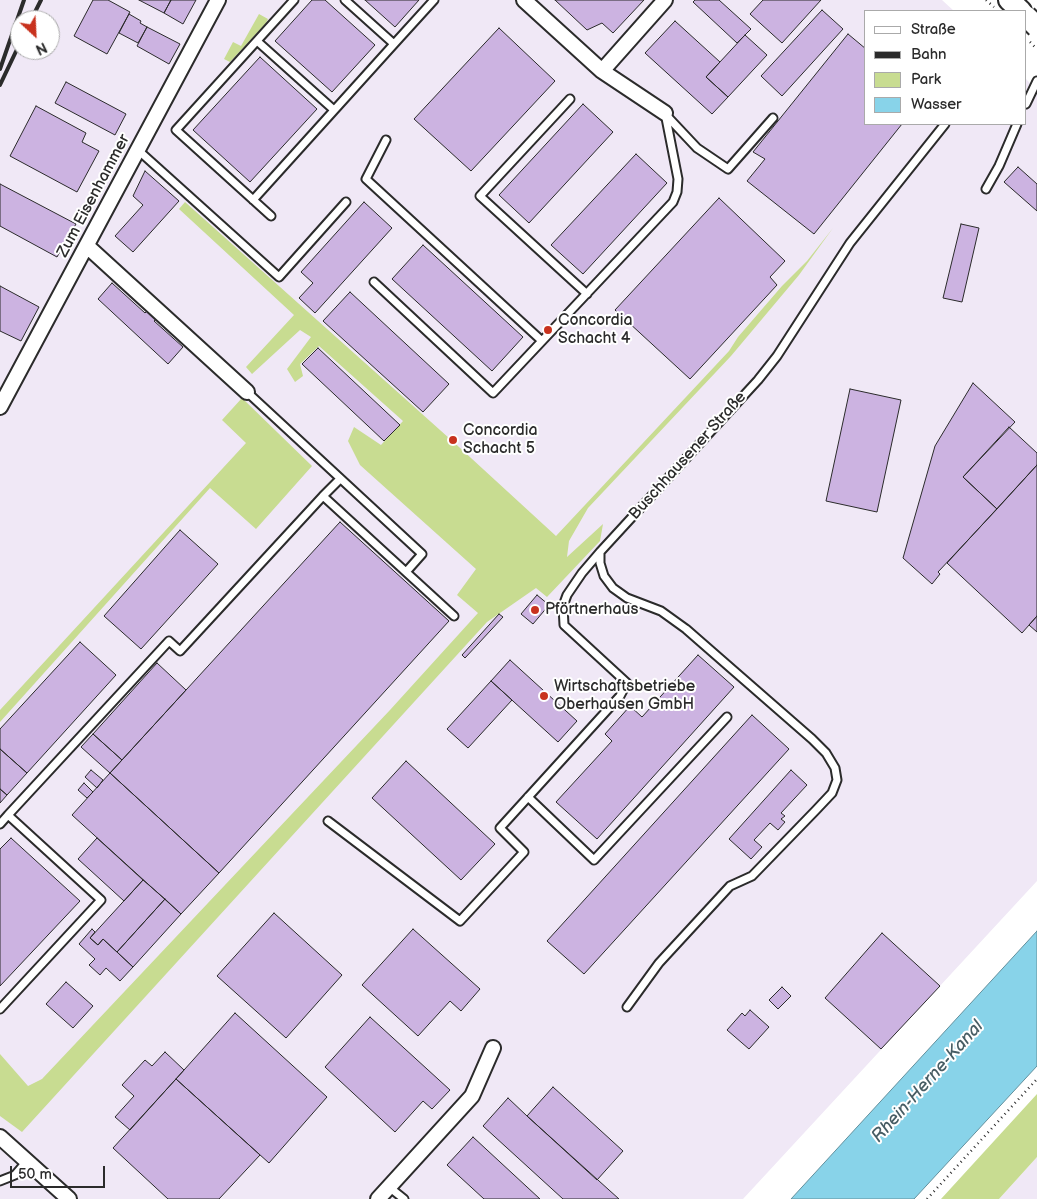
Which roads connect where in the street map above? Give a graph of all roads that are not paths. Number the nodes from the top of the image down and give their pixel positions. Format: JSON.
{"nodes":[{"id":1,"x":218,"y":0,"type":"edge"},
{"id":2,"x":294,"y":0,"type":"edge"},
{"id":3,"x":345,"y":0,"type":"edge"},
{"id":4,"x":434,"y":0,"type":"edge"},
{"id":5,"x":524,"y":0,"type":"edge"},
{"id":6,"x":665,"y":0,"type":"edge"},
{"id":7,"x":1027,"y":19,"type":"edge"},
{"id":8,"x":1037,"y":19,"type":"edge"},
{"id":9,"x":1037,"y":27,"type":"edge"},
{"id":10,"x":1027,"y":29,"type":"edge"},
{"id":11,"x":257,"y":41,"type":"junction"},
{"id":12,"x":394,"y":44,"type":"junction"},
{"id":13,"x":602,"y":71,"type":"junction"},
{"id":14,"x":1037,"y":81,"type":"edge"},
{"id":15,"x":570,"y":99,"type":"dead end"},
{"id":16,"x":1027,"y":102,"type":"edge"},
{"id":17,"x":334,"y":110,"type":"junction"},
{"id":18,"x":665,"y":113,"type":"junction"},
{"id":19,"x":773,"y":118,"type":"dead end"},
{"id":20,"x":944,"y":125,"type":"edge"},
{"id":21,"x":1017,"y":125,"type":"edge"},
{"id":22,"x":386,"y":140,"type":"dead end"},
{"id":23,"x":138,"y":150,"type":"junction"},
{"id":24,"x":986,"y":189,"type":"dead end"},
{"id":25,"x":253,"y":200,"type":"junction"},
{"id":26,"x":346,"y":202,"type":"dead end"},
{"id":27,"x":271,"y":216,"type":"dead end"},
{"id":28,"x":87,"y":246,"type":"junction"},
{"id":29,"x":374,"y":282,"type":"dead end"},
{"id":30,"x":587,"y":294,"type":"junction"},
{"id":31,"x":542,"y":341,"type":"junction"},
{"id":32,"x":247,"y":392,"type":"joint"},
{"id":33,"x":0,"y":407,"type":"edge"},
{"id":34,"x":340,"y":478,"type":"junction"},
{"id":35,"x":323,"y":496,"type":"junction"},
{"id":36,"x":600,"y":552,"type":"junction"},
{"id":37,"x":406,"y":572,"type":"junction"},
{"id":38,"x":454,"y":616,"type":"dead end"},
{"id":39,"x":728,"y":717,"type":"dead end"},
{"id":40,"x":528,"y":797,"type":"junction"},
{"id":41,"x":8,"y":815,"type":"junction"},
{"id":42,"x":328,"y":821,"type":"dead end"},
{"id":43,"x":0,"y":824,"type":"edge"},
{"id":44,"x":627,"y":1007,"type":"dead end"},
{"id":45,"x":0,"y":1009,"type":"edge"},
{"id":46,"x":493,"y":1048,"type":"dead end"},
{"id":47,"x":0,"y":1138,"type":"edge"},
{"id":48,"x":28,"y":1161,"type":"junction"},
{"id":49,"x":0,"y":1181,"type":"edge"},
{"id":50,"x":389,"y":1187,"type":"junction"},
{"id":51,"x":67,"y":1198,"type":"edge"},
{"id":52,"x":378,"y":1199,"type":"edge"},
{"id":53,"x":404,"y":1199,"type":"edge"}],
"edges":[{"from":1,"to":23,"type":"street","name":"Zum Eisenhammer"},
{"from":2,"to":11,"type":"lane"},
{"from":3,"to":12,"type":"lane"},
{"from":4,"to":12,"type":"lane"},
{"from":5,"to":13,"type":"street"},
{"from":6,"to":13,"type":"street"},
{"from":7,"to":9,"type":"main road","bridge":true},
{"from":8,"to":10,"type":"lane"},
{"from":11,"to":17,"type":"lane"},
{"from":11,"to":25,"type":"lane"},
{"from":12,"to":17,"type":"lane"},
{"from":13,"to":18,"type":"street"},
{"from":14,"to":16,"type":"lane"},
{"from":15,"to":30,"type":"lane"},
{"from":17,"to":25,"type":"lane"},
{"from":18,"to":19,"type":"lane"},
{"from":18,"to":30,"type":"lane"},
{"from":20,"to":36,"type":"lane","name":"Buschhausener Straße"},
{"from":21,"to":24,"type":"lane"},
{"from":22,"to":31,"type":"lane"},
{"from":23,"to":26,"type":"lane"},
{"from":23,"to":28,"type":"street","name":"Zum Eisenhammer"},
{"from":25,"to":27,"type":"lane"},
{"from":28,"to":32,"type":"street"},
{"from":28,"to":33,"type":"street","name":"Zum Eisenhammer"},
{"from":29,"to":31,"type":"lane"},
{"from":30,"to":31,"type":"lane"},
{"from":32,"to":34,"type":"lane"},
{"from":34,"to":35,"type":"lane"},
{"from":34,"to":37,"type":"lane"},
{"from":35,"to":37,"type":"lane"},
{"from":35,"to":41,"type":"lane"},
{"from":36,"to":40,"type":"lane","name":"Buschhausener Straße"},
{"from":36,"to":44,"type":"lane"},
{"from":37,"to":38,"type":"lane"},
{"from":39,"to":40,"type":"lane"},
{"from":40,"to":42,"type":"lane"},
{"from":41,"to":43,"type":"lane"},
{"from":41,"to":45,"type":"lane"},
{"from":46,"to":50,"type":"street"},
{"from":47,"to":48,"type":"street"},
{"from":48,"to":49,"type":"lane"},
{"from":48,"to":51,"type":"street"},
{"from":50,"to":52,"type":"street"},
{"from":50,"to":53,"type":"lane"}]}
